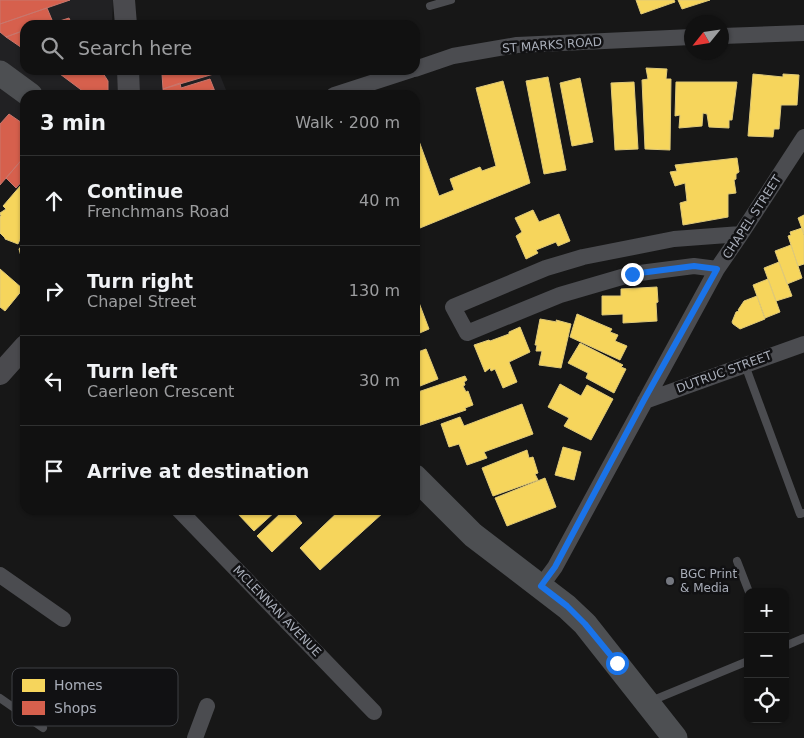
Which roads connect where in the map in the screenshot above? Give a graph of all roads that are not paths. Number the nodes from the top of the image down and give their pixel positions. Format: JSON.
{"nodes":[{"id":1,"x":124,"y":0,"type":"edge"},
{"id":2,"x":451,"y":0,"type":"edge"},
{"id":3,"x":430,"y":6,"type":"dead end"},
{"id":4,"x":126,"y":20,"type":"edge"},
{"id":5,"x":804,"y":32,"type":"edge"},
{"id":6,"x":729,"y":36,"type":"edge"},
{"id":7,"x":684,"y":37,"type":"edge"},
{"id":8,"x":420,"y":67,"type":"edge"},
{"id":9,"x":0,"y":73,"type":"edge"},
{"id":10,"x":128,"y":75,"type":"edge"},
{"id":11,"x":395,"y":75,"type":"edge"},
{"id":12,"x":23,"y":90,"type":"edge"},
{"id":13,"x":129,"y":90,"type":"edge"},
{"id":14,"x":349,"y":90,"type":"edge"},
{"id":15,"x":804,"y":137,"type":"edge"},
{"id":16,"x":741,"y":234,"type":"junction"},
{"id":17,"x":717,"y":269,"type":"junction"},
{"id":18,"x":804,"y":344,"type":"edge"},
{"id":19,"x":20,"y":352,"type":"edge"},
{"id":20,"x":745,"y":365,"type":"junction"},
{"id":21,"x":0,"y":374,"type":"edge"},
{"id":22,"x":644,"y":400,"type":"junction"},
{"id":23,"x":420,"y":482,"type":"edge"},
{"id":24,"x":804,"y":512,"type":"edge"},
{"id":25,"x":184,"y":515,"type":"edge"},
{"id":26,"x":737,"y":561,"type":"dead end"},
{"id":27,"x":0,"y":575,"type":"edge"},
{"id":28,"x":541,"y":586,"type":"junction"},
{"id":29,"x":747,"y":588,"type":"edge"},
{"id":30,"x":63,"y":620,"type":"dead end"},
{"id":31,"x":804,"y":638,"type":"edge"},
{"id":32,"x":789,"y":644,"type":"edge"},
{"id":33,"x":744,"y":663,"type":"edge"},
{"id":34,"x":0,"y":698,"type":"edge"},
{"id":35,"x":647,"y":702,"type":"junction"},
{"id":36,"x":12,"y":706,"type":"edge"},
{"id":37,"x":206,"y":706,"type":"dead end"},
{"id":38,"x":374,"y":712,"type":"dead end"},
{"id":39,"x":40,"y":726,"type":"edge"},
{"id":40,"x":43,"y":728,"type":"dead end"},
{"id":41,"x":674,"y":737,"type":"edge"},
{"id":42,"x":196,"y":738,"type":"edge"}],
"edges":[{"from":1,"to":4,"type":"street"},
{"from":2,"to":3,"type":"lane"},
{"from":5,"to":6,"type":"street"},
{"from":7,"to":8,"type":"street","name":"ST MARKS ROAD"},
{"from":9,"to":12,"type":"main road"},
{"from":10,"to":13,"type":"street"},
{"from":11,"to":14,"type":"street","name":"ST MARKS ROAD"},
{"from":15,"to":16,"type":"street","name":"CHAPEL STREET"},
{"from":16,"to":17,"type":"street","name":"CHAPEL STREET"},
{"from":16,"to":17,"type":"street"},
{"from":17,"to":22,"type":"street","name":"CHAPEL STREET"},
{"from":18,"to":20,"type":"street","name":"DUTRUC STREET"},
{"from":19,"to":21,"type":"street"},
{"from":20,"to":22,"type":"street","name":"DUTRUC STREET"},
{"from":20,"to":24,"type":"lane"},
{"from":22,"to":28,"type":"street","name":"CHAPEL STREET"},
{"from":23,"to":28,"type":"main road"},
{"from":25,"to":38,"type":"street","name":"MCLENNAN AVENUE"},
{"from":26,"to":29,"type":"lane"},
{"from":27,"to":30,"type":"street"},
{"from":28,"to":35,"type":"main road"},
{"from":31,"to":32,"type":"lane"},
{"from":33,"to":35,"type":"lane"},
{"from":34,"to":36,"type":"lane"},
{"from":35,"to":41,"type":"main road"},
{"from":37,"to":42,"type":"street"},
{"from":39,"to":40,"type":"lane"}]}
